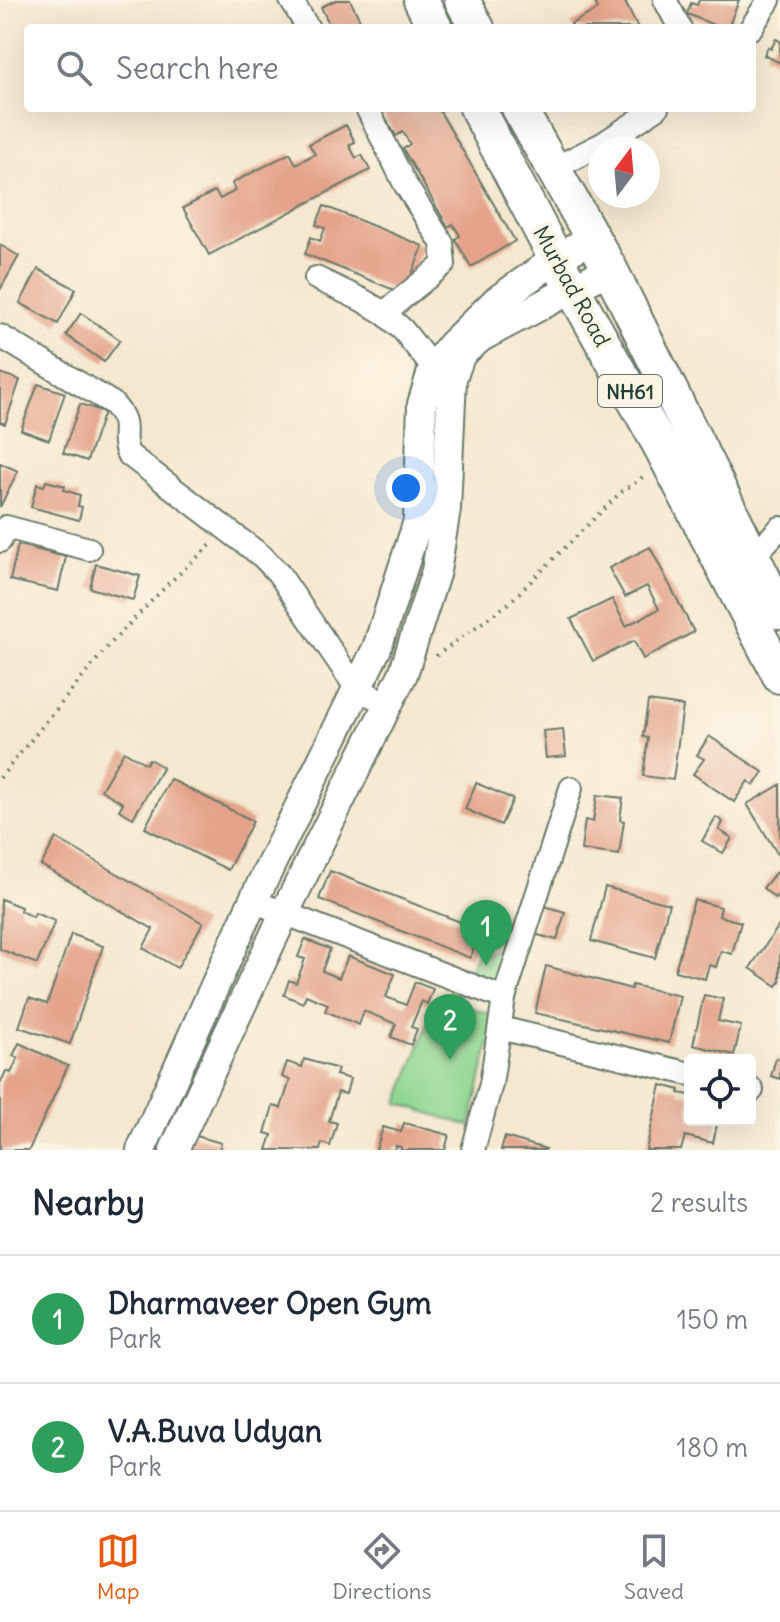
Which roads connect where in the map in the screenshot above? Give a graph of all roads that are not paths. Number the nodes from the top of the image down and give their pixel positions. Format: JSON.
{"nodes":[{"id":1,"x":291,"y":0,"type":"edge"},
{"id":2,"x":462,"y":0,"type":"edge"},
{"id":3,"x":665,"y":0,"type":"edge"},
{"id":4,"x":769,"y":0,"type":"edge"},
{"id":5,"x":306,"y":24,"type":"edge"},
{"id":6,"x":475,"y":24,"type":"edge"},
{"id":7,"x":678,"y":24,"type":"edge"},
{"id":8,"x":754,"y":24,"type":"edge"},
{"id":9,"x":369,"y":112,"type":"edge"},
{"id":10,"x":479,"y":112,"type":"edge"},
{"id":11,"x":521,"y":112,"type":"edge"},
{"id":12,"x":651,"y":112,"type":"edge"},
{"id":13,"x":553,"y":169,"type":"junction"},
{"id":14,"x":591,"y":239,"type":"junction"},
{"id":15,"x":556,"y":259,"type":"junction"},
{"id":16,"x":610,"y":269,"type":"junction"},
{"id":17,"x":316,"y":278,"type":"dead end"},
{"id":18,"x":573,"y":290,"type":"junction"},
{"id":19,"x":384,"y":313,"type":"junction"},
{"id":20,"x":0,"y":336,"type":"edge"},
{"id":21,"x":433,"y":368,"type":"junction"},
{"id":22,"x":434,"y":471,"type":"junction"},
{"id":23,"x":780,"y":528,"type":"edge"},
{"id":24,"x":0,"y":541,"type":"edge"},
{"id":25,"x":89,"y":549,"type":"dead end"},
{"id":26,"x":741,"y":569,"type":"junction"},
{"id":27,"x":780,"y":612,"type":"edge"},
{"id":28,"x":780,"y":676,"type":"edge"},
{"id":29,"x":357,"y":689,"type":"junction"},
{"id":30,"x":387,"y":703,"type":"junction"},
{"id":31,"x":571,"y":788,"type":"dead end"},
{"id":32,"x":253,"y":901,"type":"junction"},
{"id":33,"x":285,"y":912,"type":"junction"},
{"id":34,"x":504,"y":998,"type":"junction"},
{"id":35,"x":204,"y":1009,"type":"junction"},
{"id":36,"x":232,"y":1025,"type":"junction"},
{"id":37,"x":500,"y":1028,"type":"junction"},
{"id":38,"x":684,"y":1073,"type":"edge"},
{"id":39,"x":141,"y":1150,"type":"edge"},
{"id":40,"x":174,"y":1150,"type":"edge"},
{"id":41,"x":473,"y":1150,"type":"edge"}],
"edges":[{"from":1,"to":5,"type":"street"},
{"from":2,"to":6,"type":"highway"},
{"from":3,"to":7,"type":"street"},
{"from":4,"to":8,"type":"street"},
{"from":9,"to":19,"type":"street"},
{"from":10,"to":15,"type":"highway","name":"Murbad Road","number":"NH61"},
{"from":11,"to":13,"type":"highway","number":"NH61"},
{"from":12,"to":13,"type":"street"},
{"from":13,"to":14,"type":"highway","number":"NH61"},
{"from":14,"to":15,"type":"main road"},
{"from":14,"to":16,"type":"highway","number":"NH61"},
{"from":15,"to":18,"type":"highway","name":"Murbad Road","number":"NH61"},
{"from":15,"to":21,"type":"main road"},
{"from":16,"to":18,"type":"main road"},
{"from":16,"to":26,"type":"highway","number":"NH61"},
{"from":17,"to":19,"type":"street"},
{"from":18,"to":22,"type":"main road"},
{"from":18,"to":26,"type":"highway","name":"Murbad Road","number":"NH61"},
{"from":19,"to":21,"type":"street"},
{"from":20,"to":29,"type":"street"},
{"from":21,"to":22,"type":"main road"},
{"from":22,"to":29,"type":"main road"},
{"from":22,"to":30,"type":"main road"},
{"from":23,"to":26,"type":"street"},
{"from":24,"to":25,"type":"street"},
{"from":26,"to":27,"type":"highway","number":"NH61"},
{"from":26,"to":28,"type":"highway","name":"Murbad Road","number":"NH61"},
{"from":29,"to":30,"type":"street"},
{"from":29,"to":32,"type":"main road"},
{"from":30,"to":33,"type":"main road"},
{"from":31,"to":34,"type":"street"},
{"from":32,"to":33,"type":"street"},
{"from":32,"to":35,"type":"main road"},
{"from":33,"to":34,"type":"street"},
{"from":33,"to":36,"type":"main road"},
{"from":34,"to":37,"type":"street"},
{"from":35,"to":36,"type":"main road"},
{"from":35,"to":39,"type":"main road"},
{"from":36,"to":40,"type":"main road"},
{"from":37,"to":38,"type":"street"},
{"from":37,"to":41,"type":"street"}]}
